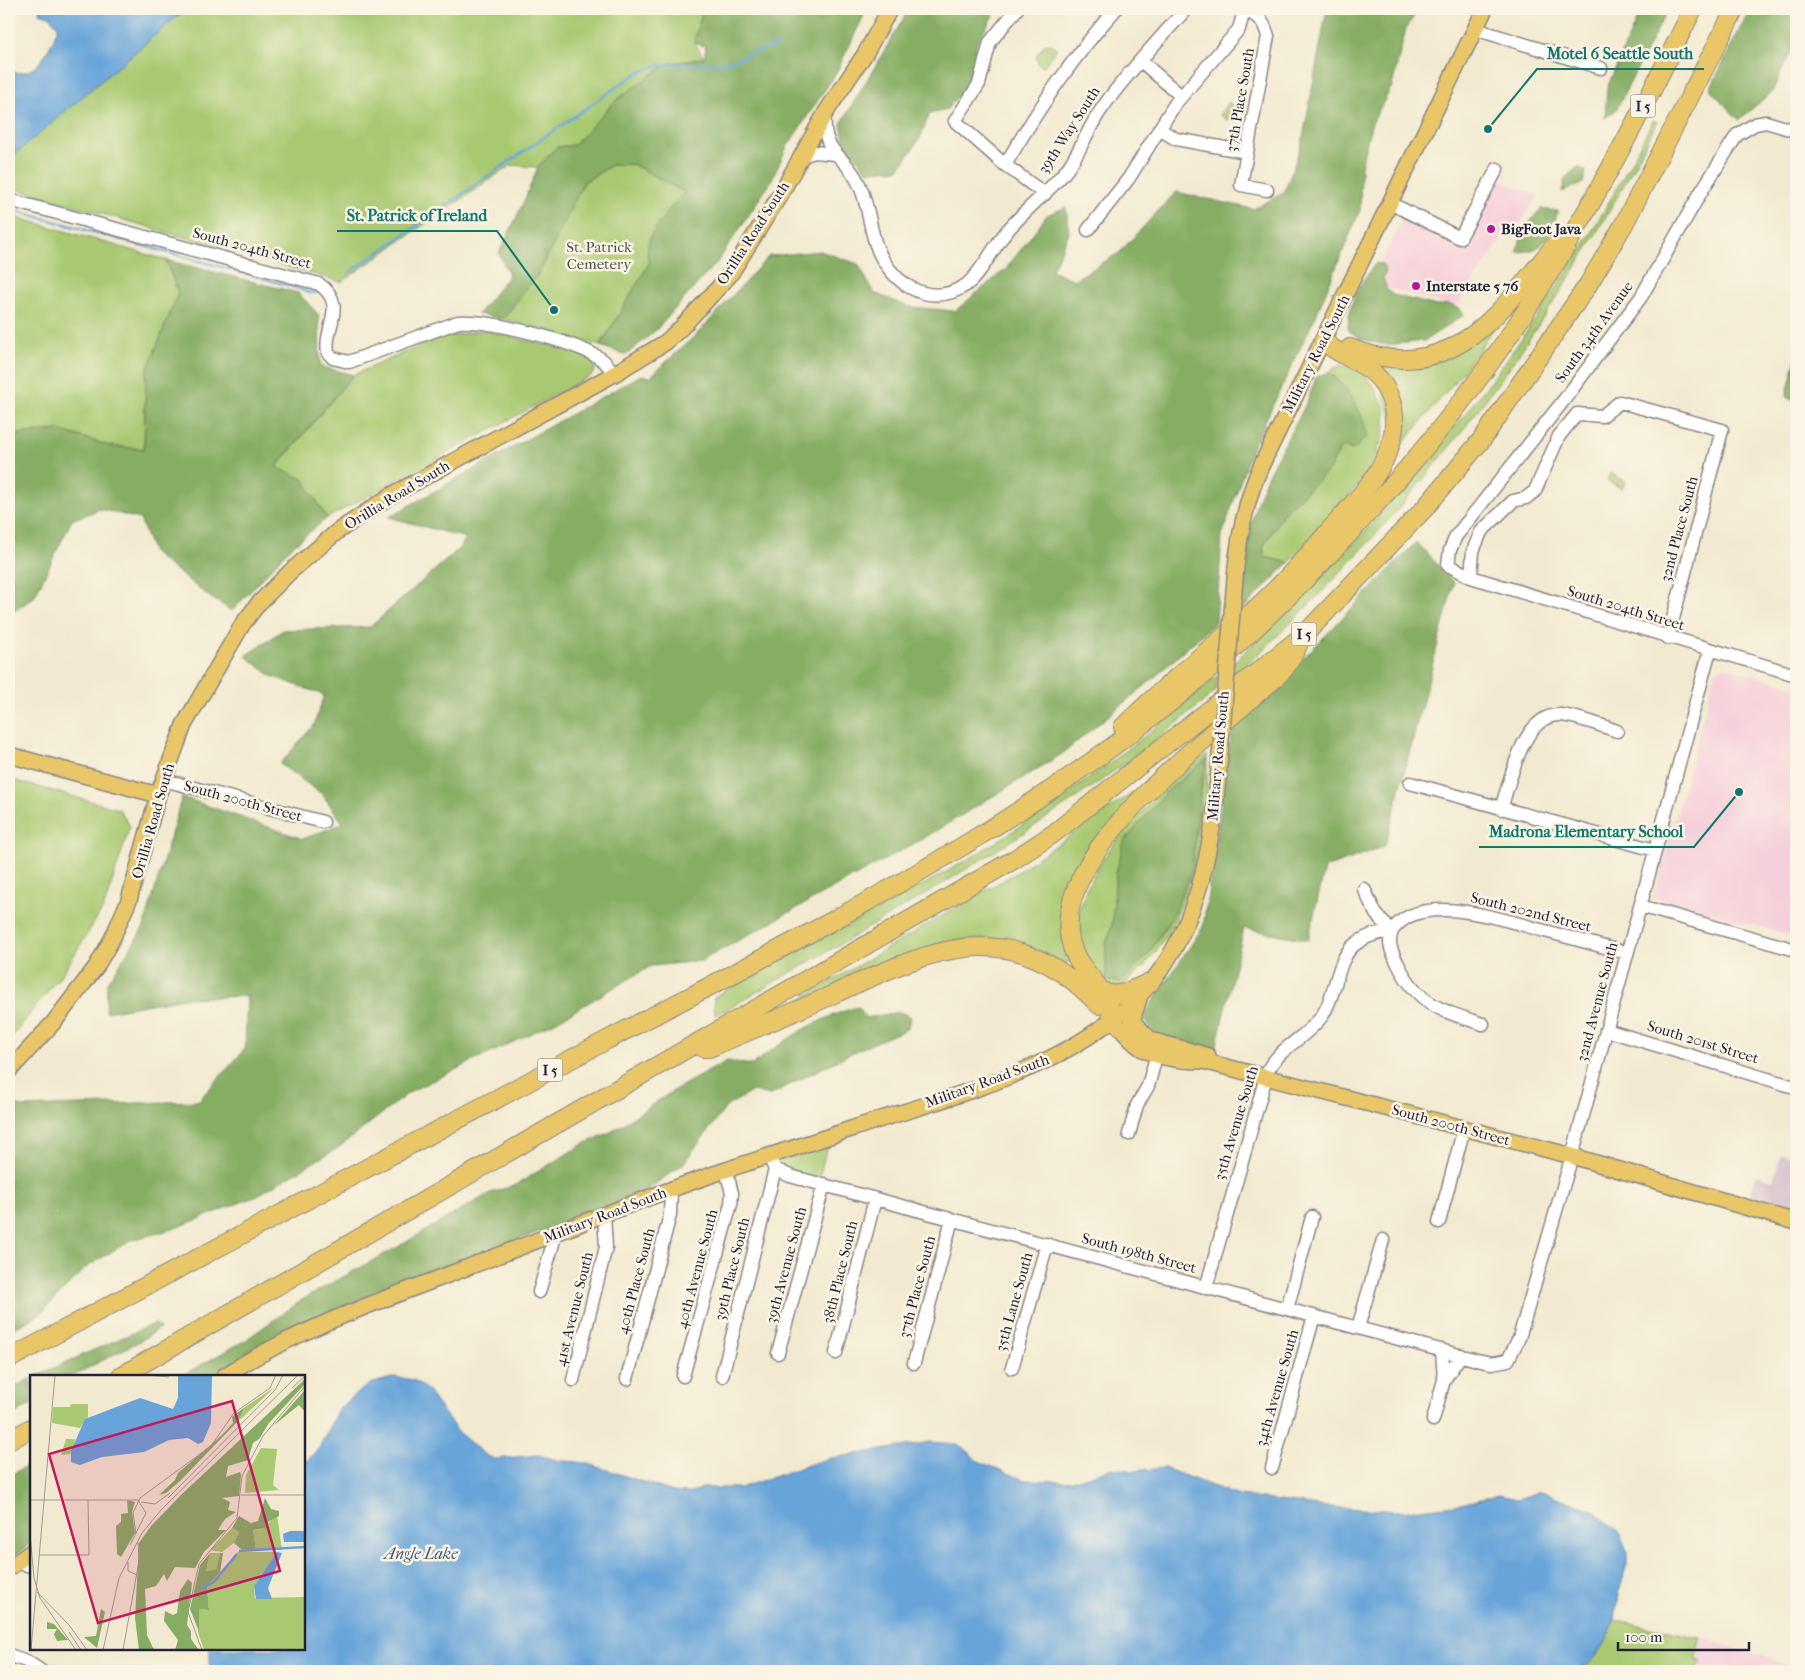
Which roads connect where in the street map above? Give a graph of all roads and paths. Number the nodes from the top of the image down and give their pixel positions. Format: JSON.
{"nodes":[{"id":1,"x":890,"y":9,"type":"edge"},
{"id":2,"x":1017,"y":9,"type":"edge"},
{"id":3,"x":1116,"y":9,"type":"edge"},
{"id":4,"x":1186,"y":9,"type":"edge"},
{"id":5,"x":1485,"y":9,"type":"edge"},
{"id":6,"x":1693,"y":9,"type":"edge"},
{"id":7,"x":1735,"y":9,"type":"edge"},
{"id":8,"x":1243,"y":10,"type":"edge"},
{"id":9,"x":1475,"y":29,"type":"junction"},
{"id":10,"x":1141,"y":61,"type":"junction"},
{"id":11,"x":1601,"y":68,"type":"dead end"},
{"id":12,"x":1181,"y":96,"type":"junction"},
{"id":13,"x":826,"y":112,"type":"junction"},
{"id":14,"x":1159,"y":129,"type":"junction"},
{"id":15,"x":1796,"y":131,"type":"edge"},
{"id":16,"x":1247,"y":152,"type":"junction"},
{"id":17,"x":835,"y":154,"type":"junction"},
{"id":18,"x":802,"y":156,"type":"junction"},
{"id":19,"x":1006,"y":165,"type":"junction"},
{"id":20,"x":1497,"y":169,"type":"dead end"},
{"id":21,"x":1267,"y":190,"type":"dead end"},
{"id":22,"x":1045,"y":194,"type":"junction"},
{"id":23,"x":9,"y":200,"type":"edge"},
{"id":24,"x":1591,"y":201,"type":"junction"},
{"id":25,"x":1390,"y":204,"type":"junction"},
{"id":26,"x":1088,"y":230,"type":"dead end"},
{"id":27,"x":1323,"y":341,"type":"junction"},
{"id":28,"x":614,"y":374,"type":"junction"},
{"id":29,"x":1448,"y":565,"type":"joint"},
{"id":30,"x":1471,"y":577,"type":"junction"},
{"id":31,"x":1305,"y":634,"type":"junction"},
{"id":32,"x":1668,"y":638,"type":"junction"},
{"id":33,"x":1710,"y":650,"type":"junction"},
{"id":34,"x":1796,"y":676,"type":"edge"},
{"id":35,"x":1617,"y":731,"type":"dead end"},
{"id":36,"x":9,"y":755,"type":"edge"},
{"id":37,"x":1084,"y":767,"type":"junction"},
{"id":38,"x":164,"y":780,"type":"junction"},
{"id":39,"x":1410,"y":783,"type":"dead end"},
{"id":40,"x":158,"y":795,"type":"junction"},
{"id":41,"x":1501,"y":809,"type":"junction"},
{"id":42,"x":323,"y":822,"type":"dead end"},
{"id":43,"x":1655,"y":850,"type":"junction"},
{"id":44,"x":1364,"y":890,"type":"dead end"},
{"id":45,"x":1640,"y":906,"type":"junction"},
{"id":46,"x":1392,"y":931,"type":"junction"},
{"id":47,"x":1796,"y":950,"type":"edge"},
{"id":48,"x":1627,"y":953,"type":"junction"},
{"id":49,"x":1099,"y":989,"type":"junction"},
{"id":50,"x":1145,"y":989,"type":"junction"},
{"id":51,"x":1113,"y":1020,"type":"junction"},
{"id":52,"x":1483,"y":1024,"type":"dead end"},
{"id":53,"x":1606,"y":1030,"type":"junction"},
{"id":54,"x":695,"y":1044,"type":"junction"},
{"id":55,"x":1157,"y":1054,"type":"junction"},
{"id":56,"x":1223,"y":1067,"type":"junction"},
{"id":57,"x":9,"y":1071,"type":"edge"},
{"id":58,"x":1265,"y":1077,"type":"junction"},
{"id":59,"x":1791,"y":1086,"type":"dead end"},
{"id":60,"x":1464,"y":1128,"type":"junction"},
{"id":61,"x":1129,"y":1134,"type":"dead end"},
{"id":62,"x":1572,"y":1156,"type":"junction"},
{"id":63,"x":772,"y":1163,"type":"junction"},
{"id":64,"x":726,"y":1170,"type":"junction"},
{"id":65,"x":824,"y":1184,"type":"junction"},
{"id":66,"x":672,"y":1190,"type":"junction"},
{"id":67,"x":875,"y":1199,"type":"junction"},
{"id":68,"x":604,"y":1216,"type":"junction"},
{"id":69,"x":1312,"y":1216,"type":"dead end"},
{"id":70,"x":952,"y":1219,"type":"junction"},
{"id":71,"x":1439,"y":1222,"type":"dead end"},
{"id":72,"x":1796,"y":1222,"type":"edge"},
{"id":73,"x":556,"y":1234,"type":"junction"},
{"id":74,"x":1383,"y":1240,"type":"dead end"},
{"id":75,"x":1047,"y":1244,"type":"junction"},
{"id":76,"x":1206,"y":1288,"type":"junction"},
{"id":77,"x":539,"y":1292,"type":"dead end"},
{"id":78,"x":1288,"y":1309,"type":"junction"},
{"id":79,"x":1314,"y":1316,"type":"junction"},
{"id":80,"x":1358,"y":1328,"type":"junction"},
{"id":81,"x":1442,"y":1350,"type":"junction"},
{"id":82,"x":778,"y":1353,"type":"dead end"},
{"id":83,"x":836,"y":1353,"type":"dead end"},
{"id":84,"x":1461,"y":1355,"type":"junction"},
{"id":85,"x":9,"y":1359,"type":"edge"},
{"id":86,"x":1508,"y":1360,"type":"joint"},
{"id":87,"x":914,"y":1364,"type":"dead end"},
{"id":88,"x":1012,"y":1368,"type":"dead end"},
{"id":89,"x":123,"y":1375,"type":"edge"},
{"id":90,"x":226,"y":1375,"type":"edge"},
{"id":91,"x":683,"y":1376,"type":"dead end"},
{"id":92,"x":722,"y":1376,"type":"dead end"},
{"id":93,"x":627,"y":1379,"type":"dead end"},
{"id":94,"x":573,"y":1380,"type":"dead end"},
{"id":95,"x":1444,"y":1380,"type":"junction"},
{"id":96,"x":1433,"y":1420,"type":"dead end"},
{"id":97,"x":30,"y":1429,"type":"edge"},
{"id":98,"x":9,"y":1441,"type":"edge"},
{"id":99,"x":1272,"y":1468,"type":"dead end"},
{"id":100,"x":30,"y":1553,"type":"edge"},
{"id":101,"x":19,"y":1566,"type":"edge"},
{"id":102,"x":9,"y":1655,"type":"edge"},
{"id":103,"x":41,"y":1671,"type":"edge"}],
"edges":[{"from":1,"to":13,"type":"main road","name":"Orillia Road South"},
{"from":2,"to":19,"type":"street"},
{"from":3,"to":19,"type":"street"},
{"from":4,"to":10,"type":"street","name":"39th Way South"},
{"from":5,"to":9,"type":"main road","name":"Military Road South"},
{"from":6,"to":24,"type":"highway","number":"I 5"},
{"from":7,"to":31,"type":"highway","number":"I 5"},
{"from":8,"to":12,"type":"street"},
{"from":8,"to":16,"type":"street","name":"37th Place South"},
{"from":9,"to":11,"type":"street"},
{"from":9,"to":25,"type":"main road","name":"Military Road South"},
{"from":10,"to":12,"type":"street"},
{"from":10,"to":22,"type":"street","name":"39th Way South"},
{"from":12,"to":14,"type":"street"},
{"from":13,"to":17,"type":"street"},
{"from":13,"to":18,"type":"main road","name":"Orillia Road South"},
{"from":14,"to":16,"type":"street"},
{"from":14,"to":26,"type":"street"},
{"from":15,"to":29,"type":"street","name":"South 34th Avenue"},
{"from":16,"to":21,"type":"street","name":"37th Place South"},
{"from":17,"to":18,"type":"street"},
{"from":17,"to":22,"type":"street","name":"39th Way South"},
{"from":18,"to":28,"type":"main road","name":"Orillia Road South"},
{"from":19,"to":22,"type":"street"},
{"from":20,"to":25,"type":"street"},
{"from":23,"to":28,"type":"street","name":"South 204th Street"},
{"from":24,"to":27,"type":"highway"},
{"from":24,"to":37,"type":"highway","number":"I 5"},
{"from":25,"to":27,"type":"main road","name":"Military Road South"},
{"from":27,"to":37,"type":"highway"},
{"from":27,"to":50,"type":"main road","name":"Military Road South","bridge":true},
{"from":28,"to":38,"type":"main road","name":"Orillia Road South"},
{"from":29,"to":30,"type":"street","name":"South 204th Street"},
{"from":30,"to":32,"type":"street","name":"South 204th Street"},
{"from":30,"to":32,"type":"street","name":"32nd Place South"},
{"from":31,"to":49,"type":"highway"},
{"from":31,"to":54,"type":"highway","number":"I 5"},
{"from":32,"to":33,"type":"street","name":"South 204th Street"},
{"from":33,"to":34,"type":"street","name":"South 204th Street"},
{"from":33,"to":43,"type":"street","name":"32nd Avenue South"},
{"from":35,"to":41,"type":"street"},
{"from":36,"to":40,"type":"main road"},
{"from":37,"to":85,"type":"highway","number":"I 5"},
{"from":38,"to":40,"type":"main road","name":"Orillia Road South"},
{"from":38,"to":42,"type":"street","name":"South 200th Street"},
{"from":39,"to":41,"type":"street"},
{"from":40,"to":57,"type":"main road","name":"Orillia Road South"},
{"from":41,"to":43,"type":"street"},
{"from":43,"to":45,"type":"street","name":"32nd Avenue South"},
{"from":44,"to":46,"type":"street"},
{"from":45,"to":47,"type":"street"},
{"from":45,"to":48,"type":"street","name":"32nd Avenue South"},
{"from":46,"to":48,"type":"street","name":"South 202nd Street"},
{"from":46,"to":52,"type":"street"},
{"from":46,"to":58,"type":"street","name":"35th Avenue South"},
{"from":48,"to":53,"type":"street","name":"32nd Avenue South"},
{"from":49,"to":50,"type":"highway"},
{"from":49,"to":51,"type":"highway"},
{"from":50,"to":51,"type":"main road","name":"Military Road South"},
{"from":50,"to":56,"type":"main road"},
{"from":51,"to":54,"type":"highway"},
{"from":51,"to":55,"type":"main road","name":"South 200th Street"},
{"from":51,"to":63,"type":"main road","name":"Military Road South"},
{"from":53,"to":59,"type":"street","name":"South 201st Street"},
{"from":53,"to":62,"type":"street","name":"32nd Avenue South"},
{"from":54,"to":89,"type":"highway","number":"I 5"},
{"from":55,"to":56,"type":"main road","name":"South 200th Street"},
{"from":55,"to":61,"type":"street"},
{"from":56,"to":58,"type":"main road","name":"South 200th Street"},
{"from":58,"to":60,"type":"main road","name":"South 200th Street"},
{"from":58,"to":76,"type":"street","name":"35th Avenue South"},
{"from":60,"to":62,"type":"main road","name":"South 200th Street"},
{"from":60,"to":71,"type":"street"},
{"from":62,"to":72,"type":"main road","name":"South 200th Street"},
{"from":62,"to":86,"type":"street","name":"32nd Avenue South"},
{"from":63,"to":64,"type":"main road","name":"Military Road South"},
{"from":63,"to":65,"type":"street","name":"South 198th Street"},
{"from":63,"to":92,"type":"street","name":"39th Place South"},
{"from":64,"to":66,"type":"main road","name":"Military Road South"},
{"from":64,"to":91,"type":"street","name":"40th Avenue South"},
{"from":65,"to":67,"type":"street","name":"South 198th Street"},
{"from":65,"to":82,"type":"street","name":"39th Avenue South"},
{"from":66,"to":68,"type":"main road","name":"Military Road South"},
{"from":66,"to":93,"type":"street","name":"40th Place South"},
{"from":67,"to":70,"type":"street","name":"South 198th Street"},
{"from":67,"to":83,"type":"street","name":"38th Place South"},
{"from":68,"to":73,"type":"main road","name":"Military Road South"},
{"from":68,"to":94,"type":"street","name":"41st Avenue South"},
{"from":69,"to":78,"type":"street"},
{"from":70,"to":75,"type":"street","name":"South 198th Street"},
{"from":70,"to":87,"type":"street","name":"37th Place South"},
{"from":73,"to":77,"type":"street"},
{"from":73,"to":90,"type":"main road","name":"Military Road South"},
{"from":74,"to":80,"type":"street"},
{"from":75,"to":76,"type":"street","name":"South 198th Street"},
{"from":75,"to":88,"type":"street","name":"35th Lane South"},
{"from":76,"to":78,"type":"street","name":"South 198th Street"},
{"from":78,"to":79,"type":"street","name":"South 198th Street"},
{"from":79,"to":80,"type":"street","name":"South 198th Street"},
{"from":79,"to":99,"type":"street","name":"34th Avenue South"},
{"from":80,"to":81,"type":"street","name":"South 198th Street"},
{"from":81,"to":84,"type":"street","name":"South 198th Street"},
{"from":81,"to":95,"type":"street"},
{"from":84,"to":86,"type":"street","name":"South 198th Street"},
{"from":84,"to":95,"type":"street"},
{"from":95,"to":96,"type":"street"},
{"from":97,"to":98,"type":"highway"},
{"from":100,"to":101,"type":"main road"},
{"from":102,"to":103,"type":"street"}]}
